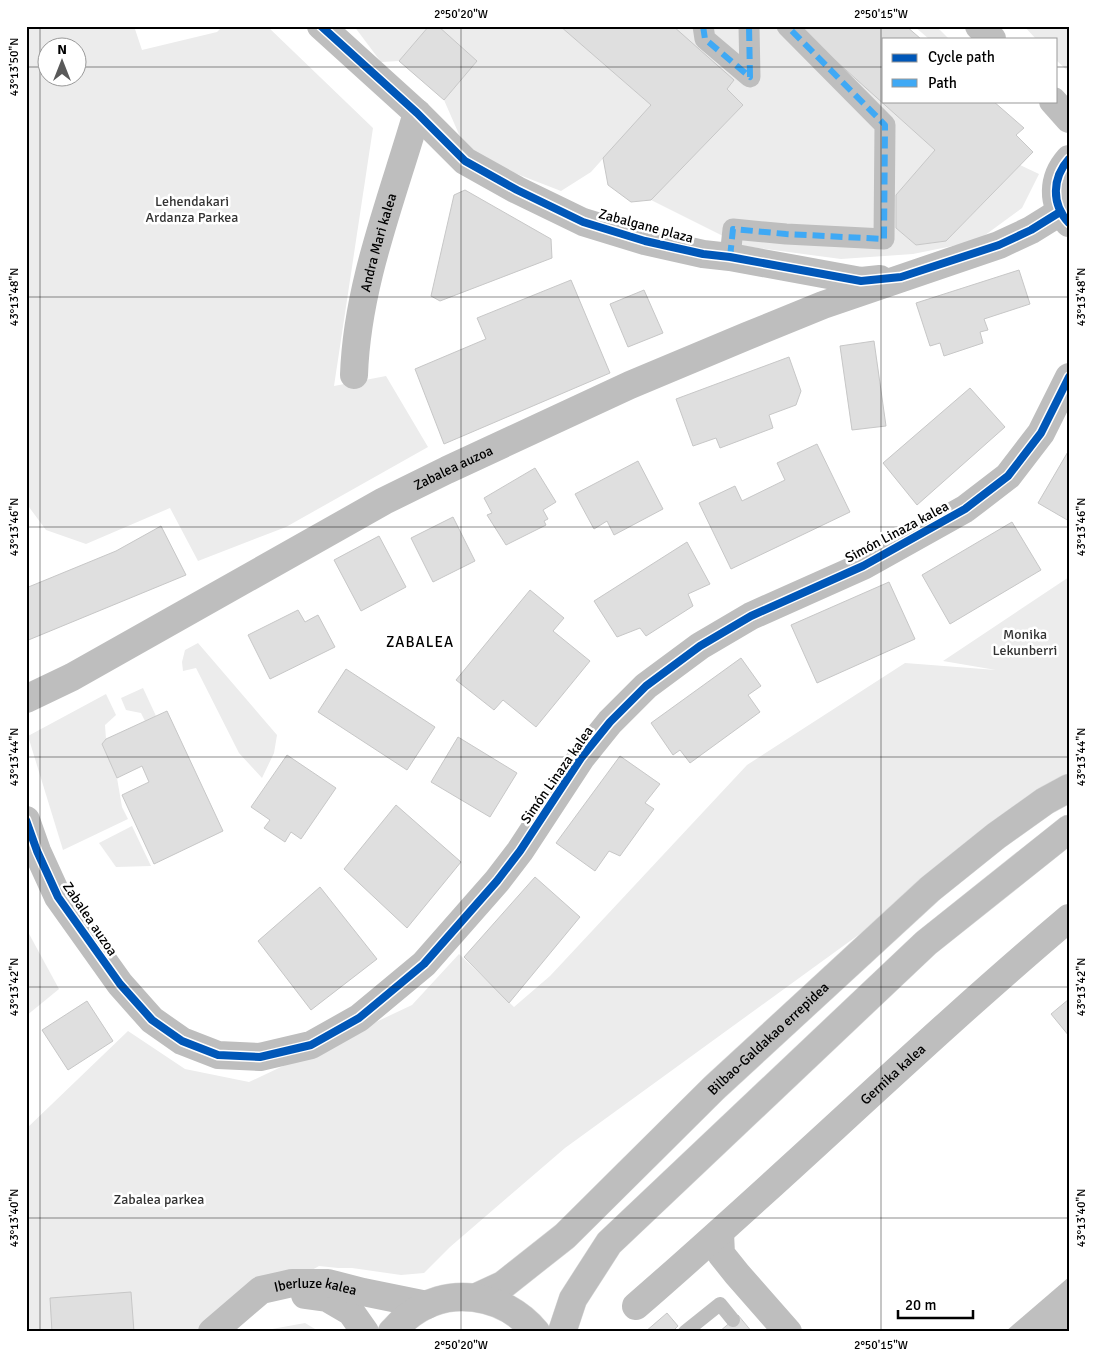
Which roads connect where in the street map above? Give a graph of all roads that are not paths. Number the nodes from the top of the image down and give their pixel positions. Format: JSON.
{"nodes":[{"id":1,"x":703,"y":26,"type":"edge"},
{"id":2,"x":749,"y":26,"type":"edge"},
{"id":3,"x":786,"y":26,"type":"edge"},
{"id":4,"x":979,"y":26,"type":"edge"},
{"id":5,"x":325,"y":27,"type":"edge"},
{"id":6,"x":991,"y":38,"type":"edge"},
{"id":7,"x":1055,"y":102,"type":"edge"},
{"id":8,"x":417,"y":113,"type":"junction"},
{"id":9,"x":1069,"y":119,"type":"edge"},
{"id":10,"x":1069,"y":159,"type":"edge"},
{"id":11,"x":1064,"y":217,"type":"edge"},
{"id":12,"x":730,"y":257,"type":"junction"},
{"id":13,"x":901,"y":278,"type":"junction"},
{"id":14,"x":354,"y":375,"type":"dead end"},
{"id":15,"x":1069,"y":377,"type":"edge"},
{"id":16,"x":26,"y":699,"type":"edge"},
{"id":17,"x":1069,"y":788,"type":"edge"},
{"id":18,"x":26,"y":820,"type":"edge"},
{"id":19,"x":1069,"y":829,"type":"edge"},
{"id":20,"x":1069,"y":918,"type":"edge"},
{"id":21,"x":152,"y":1020,"type":"joint"},
{"id":22,"x":720,"y":1233,"type":"junction"},
{"id":23,"x":262,"y":1290,"type":"junction"},
{"id":24,"x":477,"y":1298,"type":"junction"},
{"id":25,"x":427,"y":1304,"type":"junction"},
{"id":26,"x":636,"y":1306,"type":"dead end"},
{"id":27,"x":733,"y":1320,"type":"dead end"},
{"id":28,"x":212,"y":1332,"type":"edge"},
{"id":29,"x":365,"y":1332,"type":"edge"},
{"id":30,"x":392,"y":1332,"type":"edge"},
{"id":31,"x":536,"y":1332,"type":"edge"},
{"id":32,"x":562,"y":1332,"type":"edge"},
{"id":33,"x":685,"y":1332,"type":"edge"},
{"id":34,"x":788,"y":1332,"type":"edge"}],
"edges":[{"from":1,"to":2,"type":"street"},
{"from":3,"to":12,"type":"street"},
{"from":4,"to":6,"type":"main road"},
{"from":5,"to":8,"type":"main road","name":"Zabalgane plaza"},
{"from":7,"to":9,"type":"main road"},
{"from":8,"to":12,"type":"main road","name":"Zabalgane plaza"},
{"from":8,"to":14,"type":"main road","name":"Andra Mari kalea"},
{"from":10,"to":11,"type":"main road"},
{"from":11,"to":13,"type":"main road"},
{"from":12,"to":13,"type":"main road","name":"Zabalgane plaza"},
{"from":13,"to":16,"type":"main road","name":"Zabalea auzoa"},
{"from":15,"to":21,"type":"main road","name":"Simón Linaza kalea"},
{"from":17,"to":24,"type":"main road","name":"Bilbao-Galdakao errepidea"},
{"from":18,"to":21,"type":"main road","name":"Zabalea auzoa"},
{"from":19,"to":32,"type":"main road"},
{"from":20,"to":22,"type":"main road","name":"Gernika kalea"},
{"from":22,"to":26,"type":"main road","name":"Gernika kalea"},
{"from":22,"to":34,"type":"main road"},
{"from":23,"to":25,"type":"main road","name":"Iberluze kalea"},
{"from":23,"to":28,"type":"main road"},
{"from":23,"to":29,"type":"main road","name":"Iberluze kalea"},
{"from":24,"to":25,"type":"main road","name":"Bilbao-Galdakao errepidea"},
{"from":24,"to":31,"type":"main road","name":"Bilbao-Galdakao errepidea"},
{"from":25,"to":30,"type":"main road","name":"Bilbao-Galdakao errepidea"},
{"from":27,"to":33,"type":"lane"}]}
